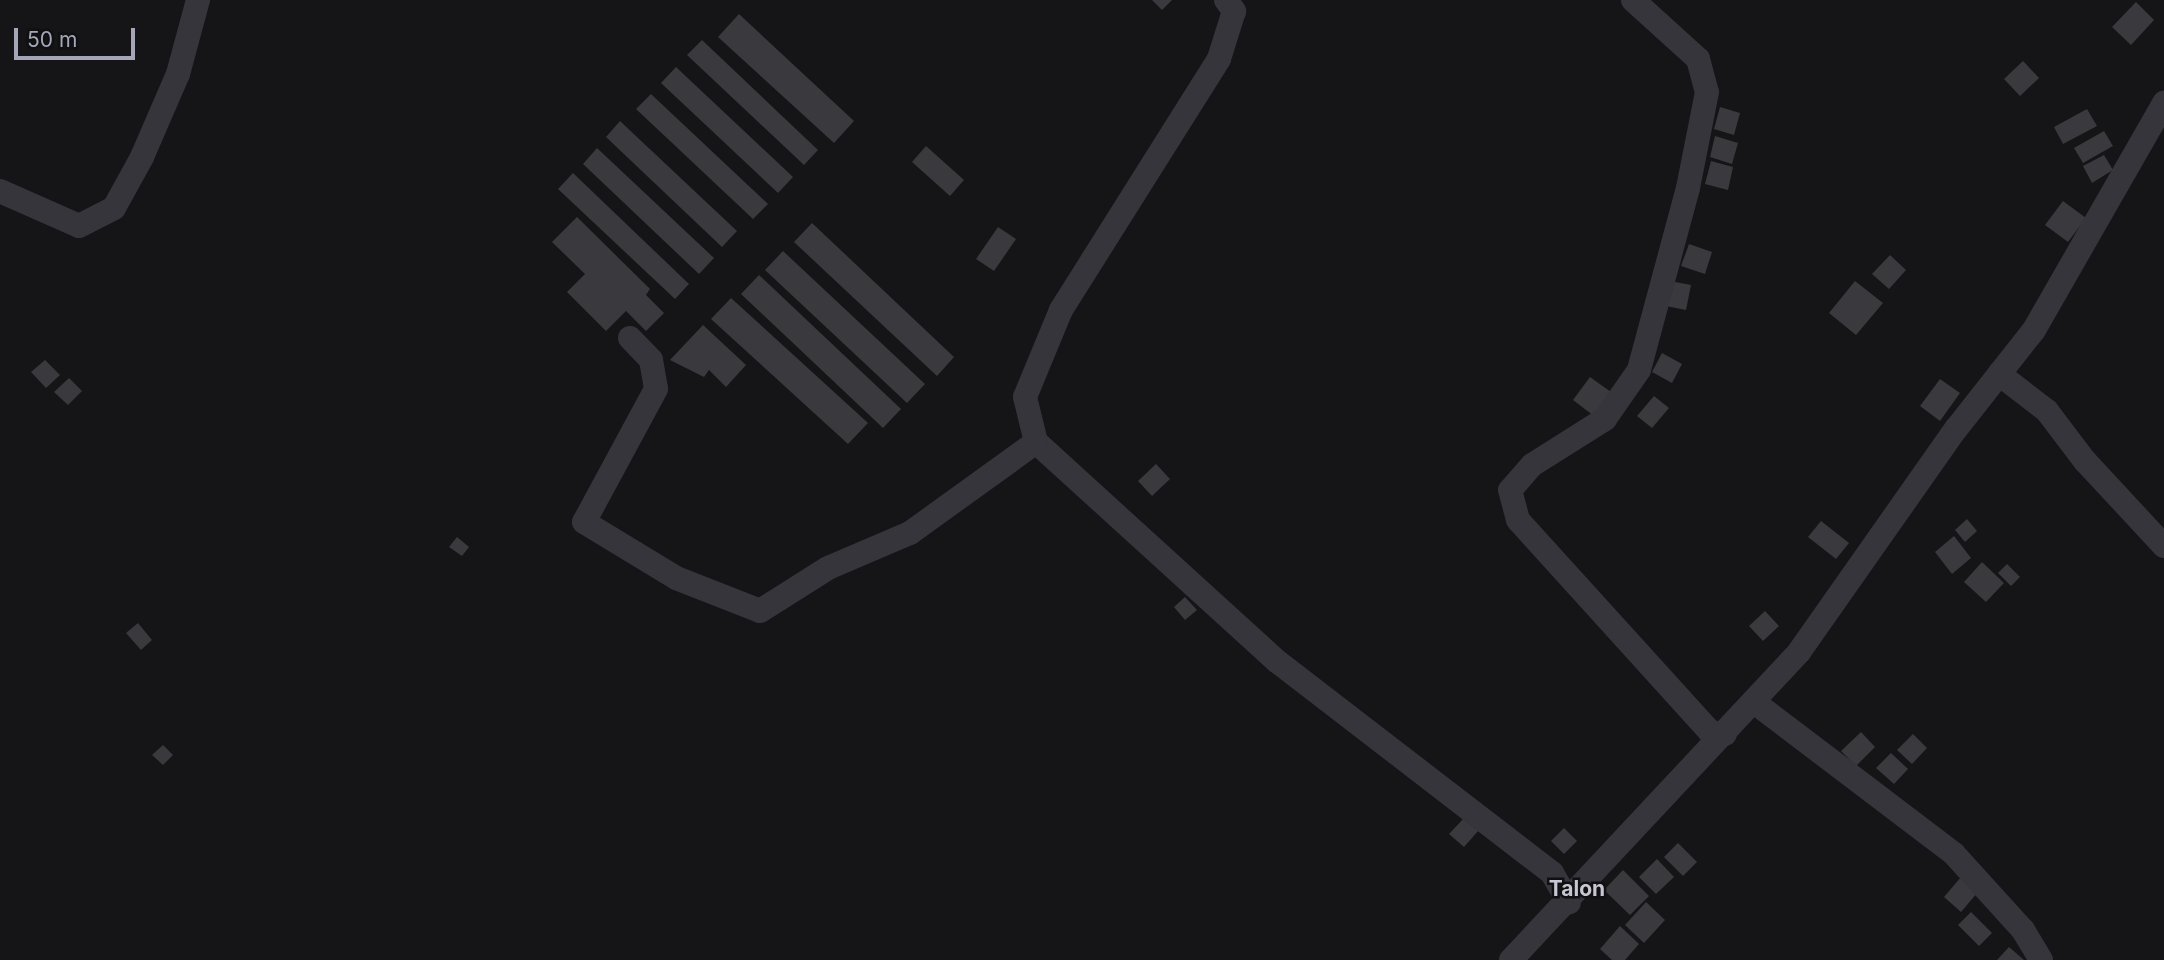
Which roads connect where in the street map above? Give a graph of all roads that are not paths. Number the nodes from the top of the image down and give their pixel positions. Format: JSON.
{"nodes":[{"id":1,"x":198,"y":0,"type":"edge"},
{"id":2,"x":1633,"y":0,"type":"edge"},
{"id":3,"x":1228,"y":1,"type":"edge"},
{"id":4,"x":2164,"y":103,"type":"edge"},
{"id":5,"x":0,"y":191,"type":"edge"},
{"id":6,"x":630,"y":338,"type":"dead end"},
{"id":7,"x":1999,"y":374,"type":"junction"},
{"id":8,"x":1036,"y":442,"type":"junction"},
{"id":9,"x":2164,"y":546,"type":"edge"},
{"id":10,"x":1754,"y":702,"type":"junction"},
{"id":11,"x":1725,"y":734,"type":"junction"},
{"id":12,"x":1569,"y":902,"type":"junction"},
{"id":13,"x":1511,"y":960,"type":"edge"},
{"id":14,"x":2041,"y":960,"type":"edge"}],
"edges":[{"from":1,"to":5,"type":"street"},
{"from":2,"to":11,"type":"street"},
{"from":3,"to":8,"type":"street"},
{"from":4,"to":7,"type":"street"},
{"from":6,"to":8,"type":"street"},
{"from":7,"to":9,"type":"street"},
{"from":7,"to":10,"type":"street"},
{"from":8,"to":12,"type":"street"},
{"from":10,"to":11,"type":"street"},
{"from":10,"to":14,"type":"street"},
{"from":11,"to":12,"type":"street"},
{"from":12,"to":13,"type":"street"}]}
